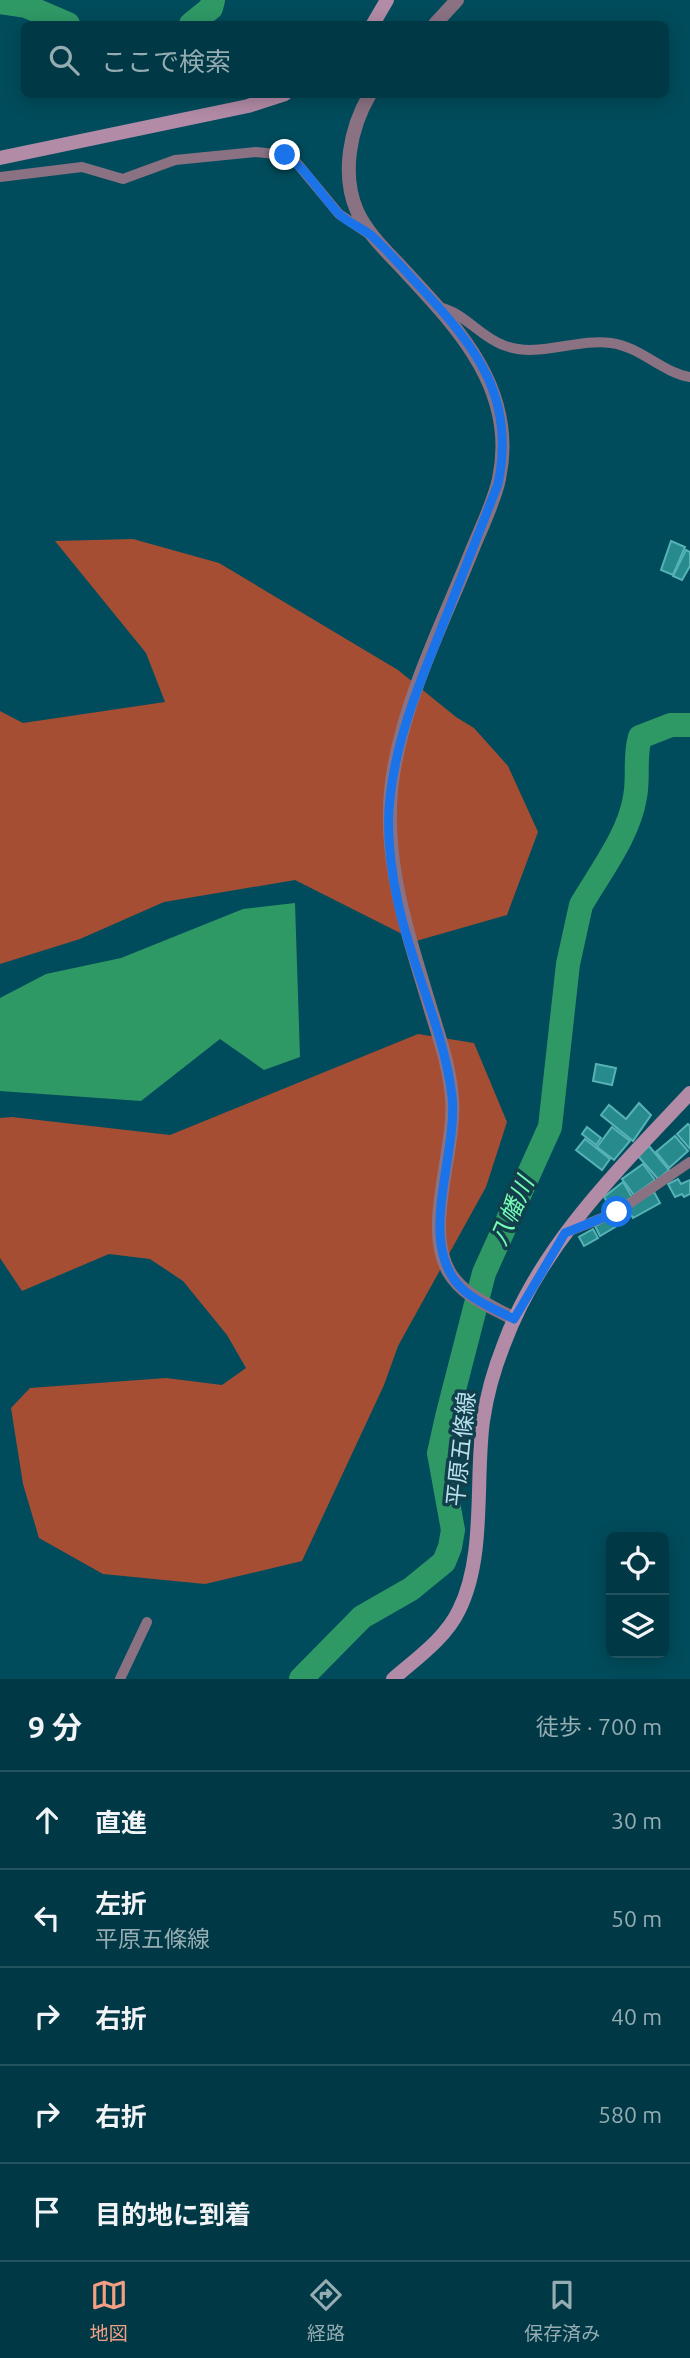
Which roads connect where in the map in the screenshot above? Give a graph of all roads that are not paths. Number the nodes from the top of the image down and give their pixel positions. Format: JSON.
{"nodes":[{"id":1,"x":387,"y":0,"type":"edge"},
{"id":2,"x":457,"y":0,"type":"edge"},
{"id":3,"x":375,"y":21,"type":"edge"},
{"id":4,"x":438,"y":21,"type":"edge"},
{"id":5,"x":273,"y":98,"type":"edge"},
{"id":6,"x":368,"y":98,"type":"edge"},
{"id":7,"x":0,"y":158,"type":"edge"},
{"id":8,"x":0,"y":177,"type":"edge"},
{"id":9,"x":372,"y":235,"type":"junction"},
{"id":10,"x":438,"y":307,"type":"junction"},
{"id":11,"x":690,"y":377,"type":"edge"},
{"id":12,"x":690,"y":1093,"type":"edge"},
{"id":13,"x":690,"y":1163,"type":"edge"},
{"id":14,"x":565,"y":1233,"type":"junction"},
{"id":15,"x":514,"y":1319,"type":"junction"},
{"id":16,"x":148,"y":1622,"type":"dead end"},
{"id":17,"x":120,"y":1679,"type":"edge"},
{"id":18,"x":393,"y":1679,"type":"edge"}],
"edges":[{"from":1,"to":3,"type":"main road"},
{"from":2,"to":4,"type":"street"},
{"from":5,"to":7,"type":"main road"},
{"from":6,"to":9,"type":"street"},
{"from":8,"to":9,"type":"street"},
{"from":9,"to":10,"type":"street"},
{"from":10,"to":11,"type":"street"},
{"from":10,"to":15,"type":"street"},
{"from":12,"to":14,"type":"main road","name":"平原五條線"},
{"from":13,"to":14,"type":"street"},
{"from":14,"to":15,"type":"main road","name":"平原五條線"},
{"from":15,"to":18,"type":"main road","name":"平原五條線"},
{"from":16,"to":17,"type":"street"}]}
